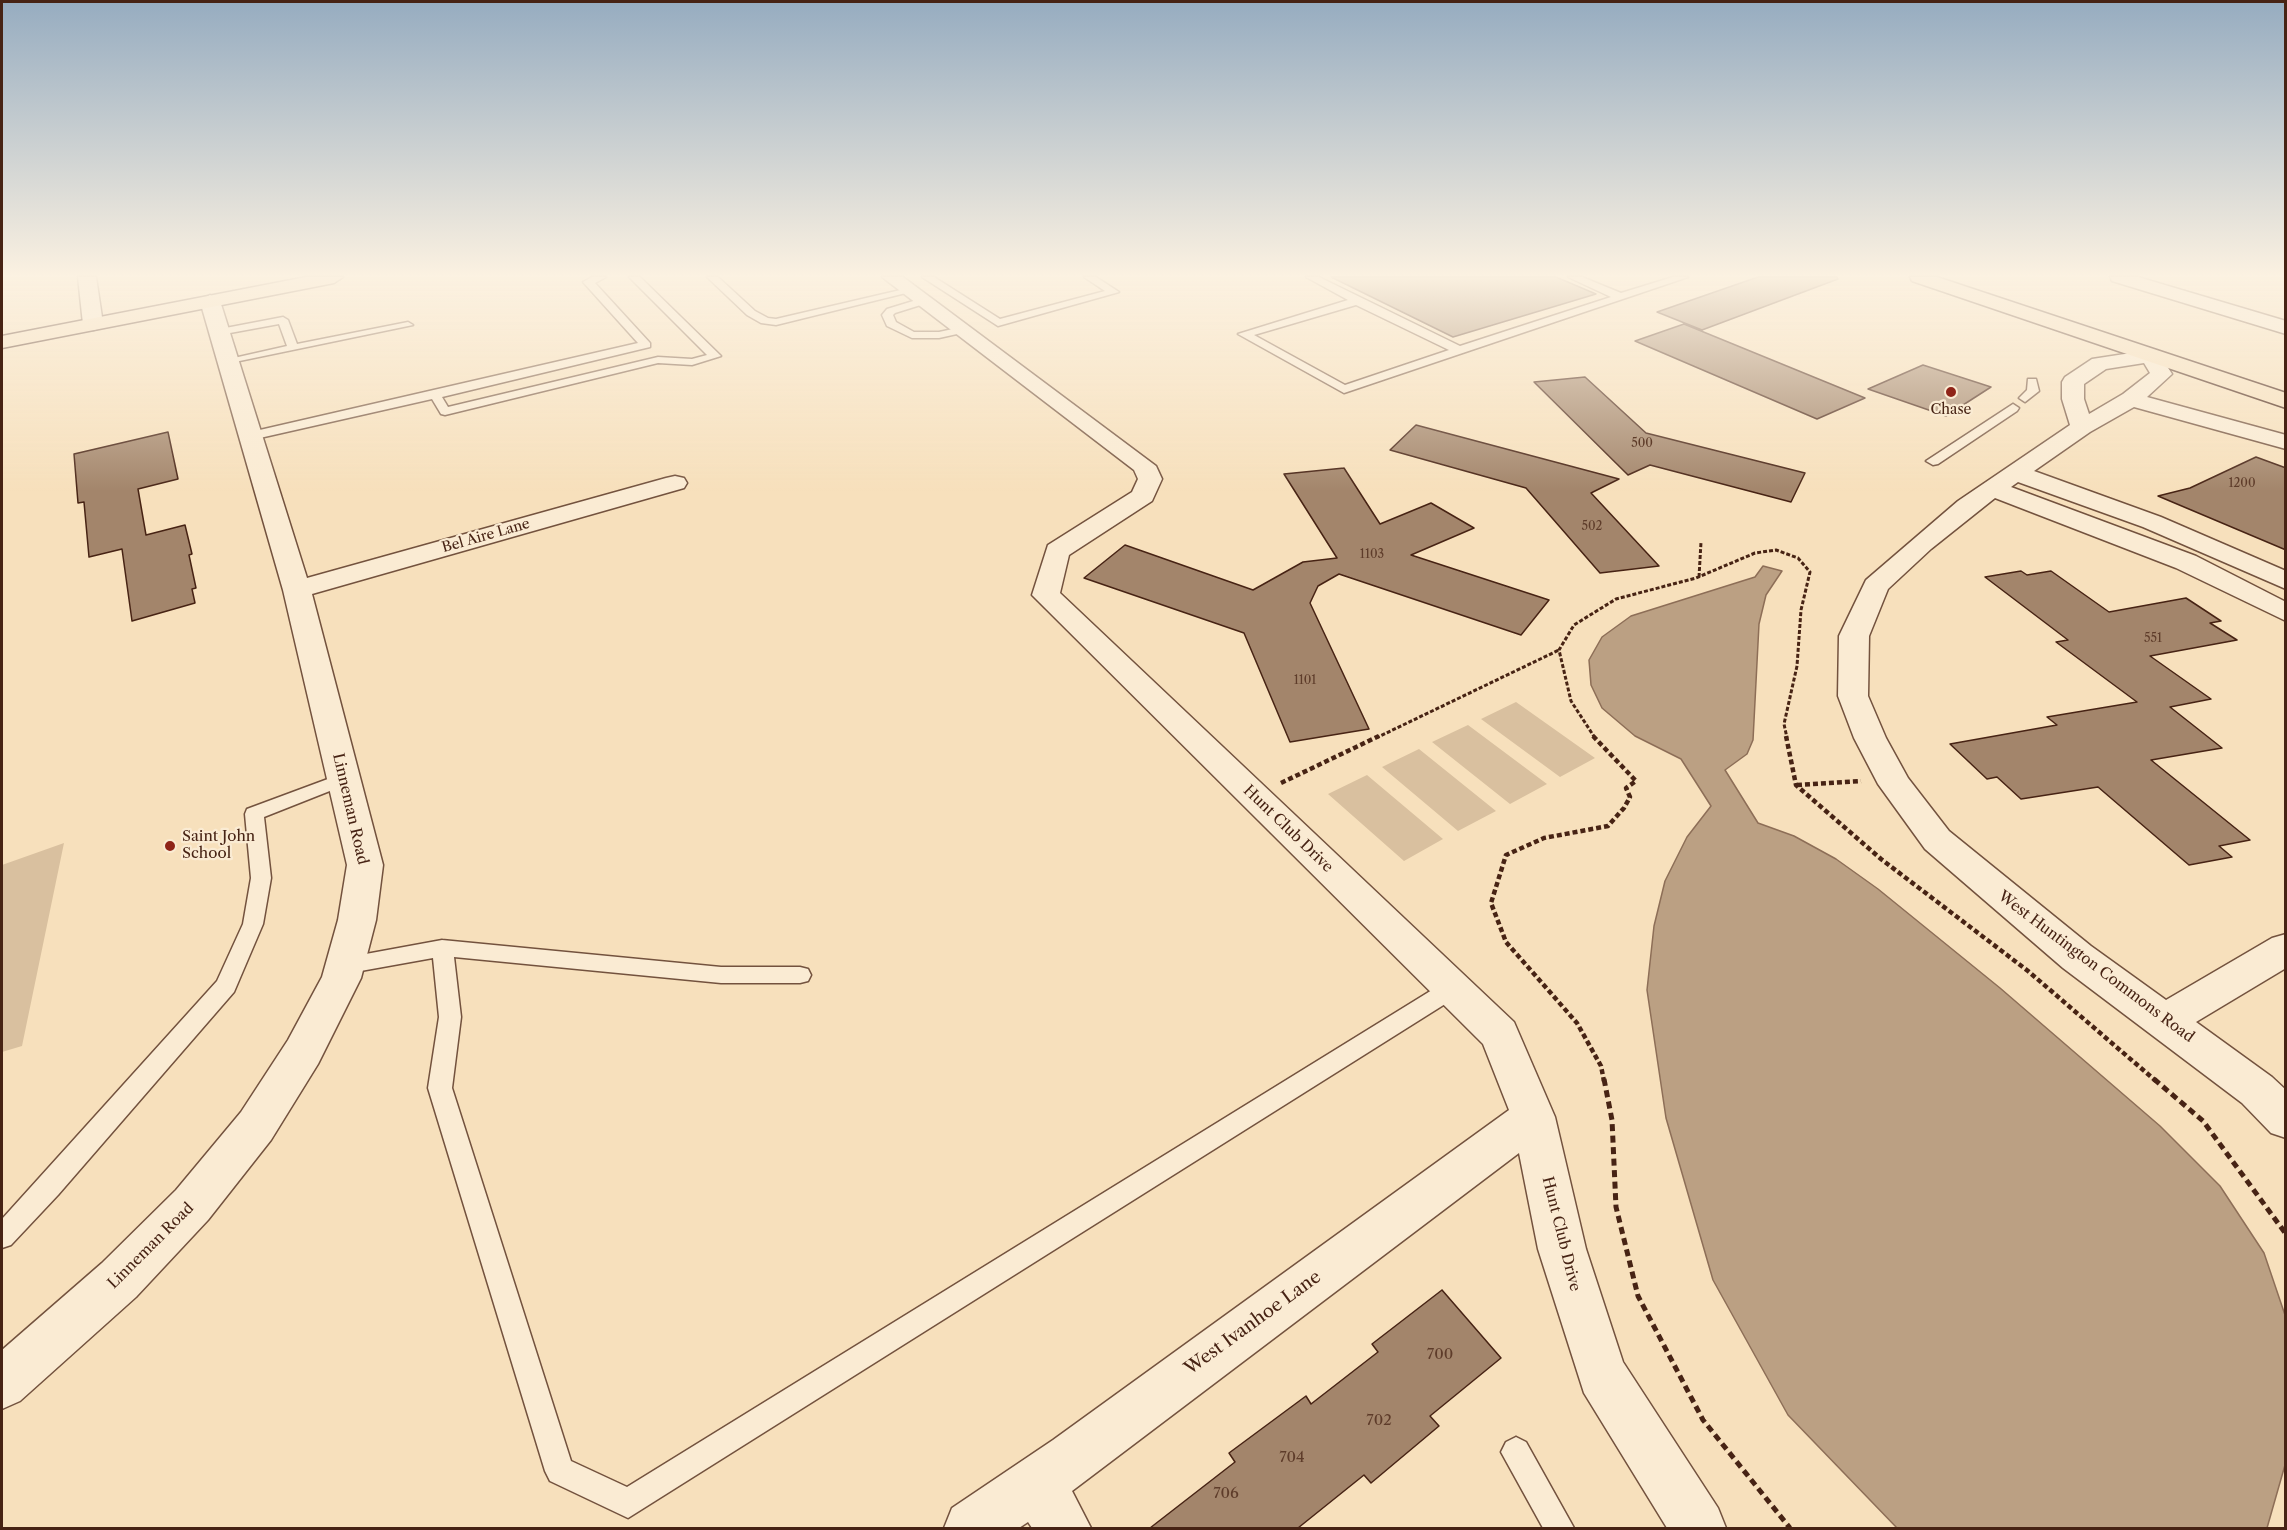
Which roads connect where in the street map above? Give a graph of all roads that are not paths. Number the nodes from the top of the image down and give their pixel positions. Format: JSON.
{"nodes":[{"id":1,"x":224,"y":348,"type":"edge"},
{"id":2,"x":632,"y":348,"type":"edge"},
{"id":3,"x":649,"y":348,"type":"edge"},
{"id":4,"x":707,"y":348,"type":"edge"},
{"id":5,"x":987,"y":348,"type":"edge"},
{"id":6,"x":1270,"y":348,"type":"edge"},
{"id":7,"x":1456,"y":348,"type":"edge"},
{"id":8,"x":1464,"y":348,"type":"edge"},
{"id":9,"x":2129,"y":348,"type":"edge"},
{"id":10,"x":1459,"y":350,"type":"junction"},
{"id":11,"x":2151,"y":356,"type":"junction"},
{"id":12,"x":658,"y":360,"type":"junction"},
{"id":13,"x":2032,"y":382,"type":"dead end"},
{"id":14,"x":435,"y":395,"type":"junction"},
{"id":15,"x":2025,"y":399,"type":"dead end"},
{"id":16,"x":2131,"y":399,"type":"junction"},
{"id":17,"x":2286,"y":401,"type":"edge"},
{"id":18,"x":2013,"y":408,"type":"dead end"},
{"id":19,"x":2082,"y":427,"type":"junction"},
{"id":20,"x":251,"y":436,"type":"junction"},
{"id":21,"x":2286,"y":442,"type":"edge"},
{"id":22,"x":1933,"y":461,"type":"dead end"},
{"id":23,"x":2003,"y":480,"type":"junction"},
{"id":24,"x":675,"y":483,"type":"dead end"},
{"id":25,"x":2286,"y":580,"type":"edge"},
{"id":26,"x":297,"y":590,"type":"junction"},
{"id":27,"x":2286,"y":614,"type":"edge"},
{"id":28,"x":344,"y":779,"type":"junction"},
{"id":29,"x":442,"y":948,"type":"junction"},
{"id":30,"x":2286,"y":949,"type":"edge"},
{"id":31,"x":344,"y":966,"type":"junction"},
{"id":32,"x":800,"y":975,"type":"dead end"},
{"id":33,"x":1453,"y":988,"type":"junction"},
{"id":34,"x":2166,"y":1020,"type":"junction"},
{"id":35,"x":1533,"y":1117,"type":"junction"},
{"id":36,"x":2286,"y":1119,"type":"edge"},
{"id":37,"x":2,"y":1236,"type":"edge"},
{"id":38,"x":2,"y":1383,"type":"edge"},
{"id":39,"x":1516,"y":1452,"type":"dead end"},
{"id":40,"x":1036,"y":1484,"type":"junction"},
{"id":41,"x":972,"y":1528,"type":"edge"},
{"id":42,"x":1063,"y":1528,"type":"edge"},
{"id":43,"x":1559,"y":1528,"type":"edge"},
{"id":44,"x":1698,"y":1528,"type":"edge"}],
"edges":[{"from":1,"to":20,"type":"street","name":"Linneman Road"},
{"from":2,"to":14,"type":"lane"},
{"from":3,"to":12,"type":"lane"},
{"from":4,"to":12,"type":"lane"},
{"from":5,"to":33,"type":"street","name":"Hunt Club Drive"},
{"from":6,"to":10,"type":"lane"},
{"from":7,"to":10,"type":"lane"},
{"from":8,"to":10,"type":"lane"},
{"from":9,"to":11,"type":"main road"},
{"from":11,"to":16,"type":"street","name":"West Huntington Commons Road"},
{"from":11,"to":17,"type":"main road"},
{"from":11,"to":19,"type":"street"},
{"from":12,"to":14,"type":"lane"},
{"from":13,"to":15,"type":"lane"},
{"from":14,"to":20,"type":"lane"},
{"from":16,"to":19,"type":"street","name":"West Huntington Commons Road"},
{"from":16,"to":21,"type":"street"},
{"from":18,"to":22,"type":"lane"},
{"from":19,"to":23,"type":"street","name":"West Huntington Commons Road"},
{"from":20,"to":26,"type":"street","name":"Linneman Road"},
{"from":23,"to":25,"type":"street"},
{"from":23,"to":27,"type":"street"},
{"from":23,"to":34,"type":"street","name":"West Huntington Commons Road"},
{"from":24,"to":26,"type":"street","name":"Bel Aire Lane"},
{"from":26,"to":28,"type":"street","name":"Linneman Road"},
{"from":28,"to":31,"type":"street","name":"Linneman Road"},
{"from":28,"to":37,"type":"lane"},
{"from":29,"to":31,"type":"lane"},
{"from":29,"to":32,"type":"lane"},
{"from":29,"to":33,"type":"lane"},
{"from":30,"to":34,"type":"street"},
{"from":31,"to":38,"type":"street","name":"Linneman Road"},
{"from":33,"to":35,"type":"street","name":"Hunt Club Drive"},
{"from":34,"to":36,"type":"street","name":"West Huntington Commons Road"},
{"from":35,"to":40,"type":"street","name":"West Ivanhoe Lane"},
{"from":35,"to":44,"type":"street","name":"Hunt Club Drive"},
{"from":39,"to":43,"type":"lane"},
{"from":40,"to":41,"type":"street","name":"West Ivanhoe Lane"},
{"from":40,"to":42,"type":"street"}]}
